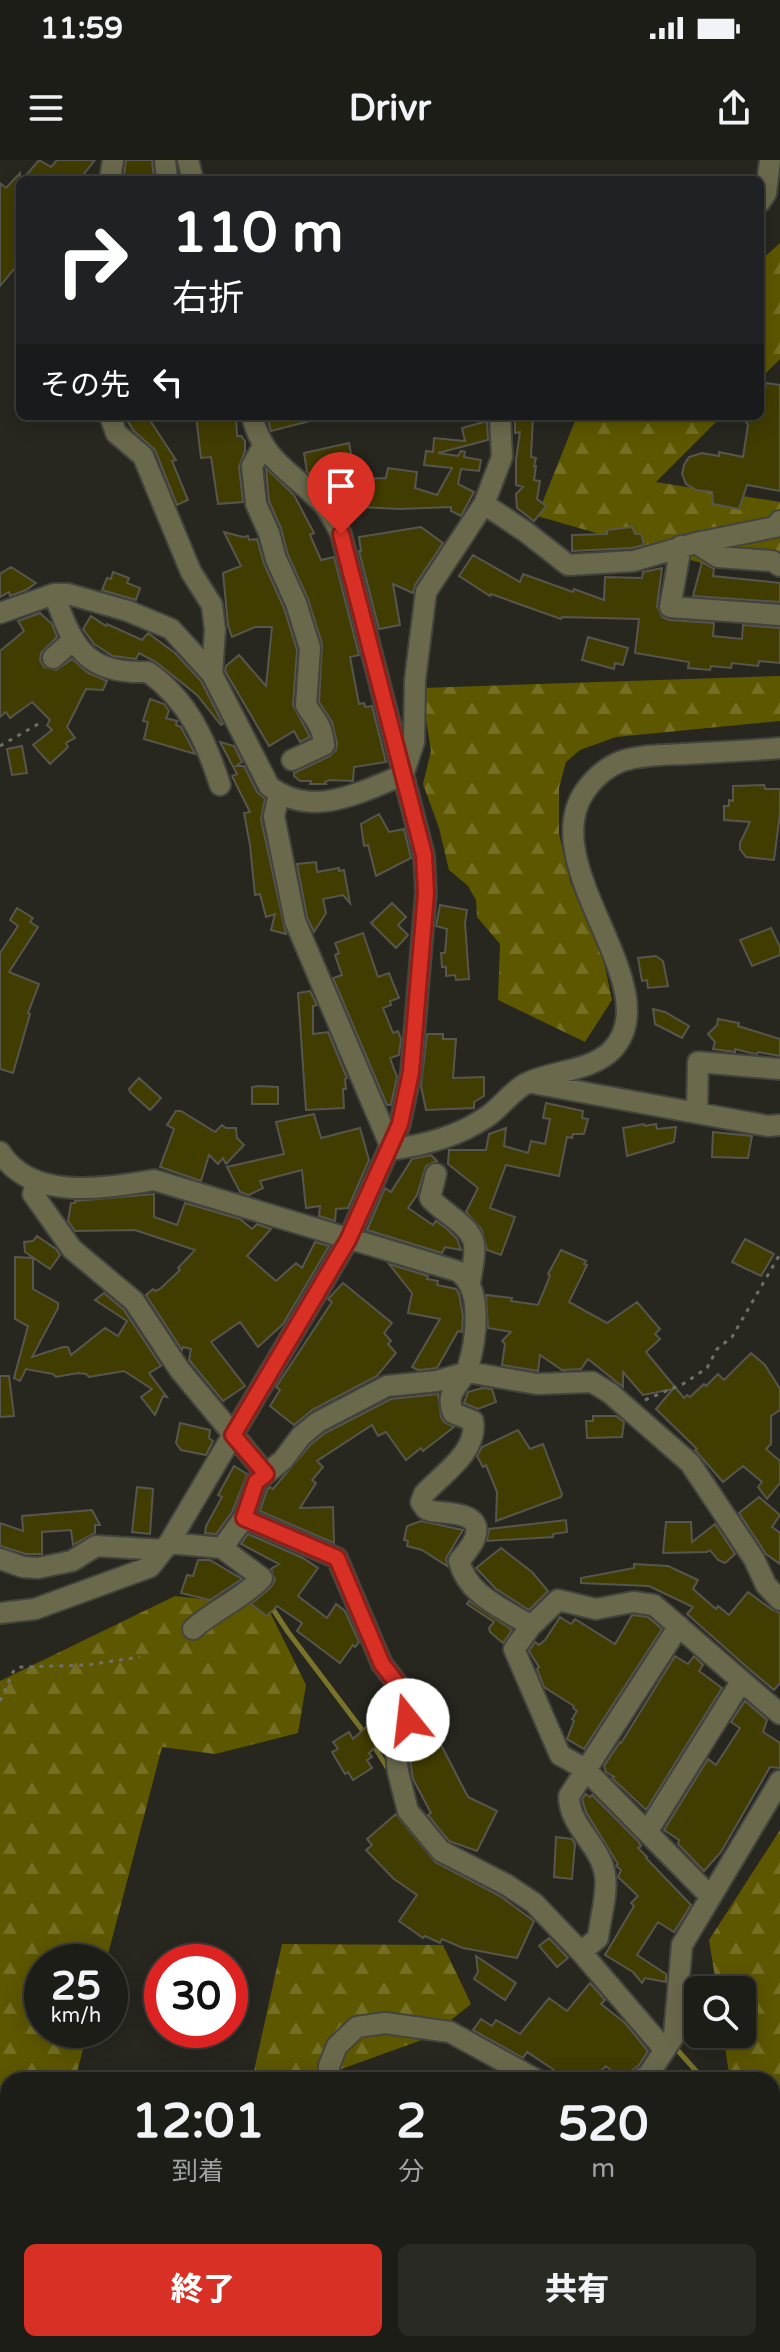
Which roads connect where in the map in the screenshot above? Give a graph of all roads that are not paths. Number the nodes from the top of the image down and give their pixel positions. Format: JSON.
{"nodes":[{"id":1,"x":770,"y":160,"type":"edge"},
{"id":2,"x":764,"y":196,"type":"edge"},
{"id":3,"x":111,"y":420,"type":"edge"},
{"id":4,"x":253,"y":420,"type":"edge"},
{"id":5,"x":500,"y":420,"type":"edge"},
{"id":6,"x":263,"y":446,"type":"junction"},
{"id":7,"x":484,"y":504,"type":"junction"},
{"id":8,"x":780,"y":521,"type":"edge"},
{"id":9,"x":689,"y":544,"type":"junction"},
{"id":10,"x":780,"y":566,"type":"edge"},
{"id":11,"x":54,"y":594,"type":"junction"},
{"id":12,"x":0,"y":613,"type":"edge"},
{"id":13,"x":780,"y":615,"type":"edge"},
{"id":14,"x":72,"y":641,"type":"junction"},
{"id":15,"x":53,"y":658,"type":"dead end"},
{"id":16,"x":212,"y":674,"type":"junction"},
{"id":17,"x":780,"y":748,"type":"edge"},
{"id":18,"x":292,"y":760,"type":"dead end"},
{"id":19,"x":403,"y":775,"type":"junction"},
{"id":20,"x":220,"y":785,"type":"dead end"},
{"id":21,"x":279,"y":794,"type":"junction"},
{"id":22,"x":780,"y":1069,"type":"edge"},
{"id":23,"x":528,"y":1083,"type":"junction"},
{"id":24,"x":697,"y":1112,"type":"junction"},
{"id":25,"x":780,"y":1125,"type":"edge"},
{"id":26,"x":389,"y":1148,"type":"junction"},
{"id":27,"x":0,"y":1152,"type":"edge"},
{"id":28,"x":436,"y":1174,"type":"dead end"},
{"id":29,"x":36,"y":1182,"type":"junction"},
{"id":30,"x":348,"y":1240,"type":"junction"},
{"id":31,"x":470,"y":1284,"type":"junction"},
{"id":32,"x":467,"y":1372,"type":"junction"},
{"id":33,"x":233,"y":1435,"type":"junction"},
{"id":34,"x":266,"y":1474,"type":"junction"},
{"id":35,"x":244,"y":1518,"type":"junction"},
{"id":36,"x":166,"y":1546,"type":"junction"},
{"id":37,"x":222,"y":1548,"type":"junction"},
{"id":38,"x":0,"y":1559,"type":"edge"},
{"id":39,"x":780,"y":1600,"type":"edge"},
{"id":40,"x":0,"y":1613,"type":"edge"},
{"id":41,"x":531,"y":1626,"type":"junction"},
{"id":42,"x":679,"y":1626,"type":"junction"},
{"id":43,"x":193,"y":1629,"type":"dead end"},
{"id":44,"x":741,"y":1682,"type":"junction"},
{"id":45,"x":780,"y":1714,"type":"edge"},
{"id":46,"x":585,"y":1769,"type":"junction"},
{"id":47,"x":780,"y":1781,"type":"edge"},
{"id":48,"x":647,"y":1832,"type":"junction"},
{"id":49,"x":710,"y":1896,"type":"junction"},
{"id":50,"x":581,"y":1952,"type":"junction"},
{"id":51,"x":664,"y":2049,"type":"junction"},
{"id":52,"x":329,"y":2072,"type":"edge"},
{"id":53,"x":522,"y":2072,"type":"edge"},
{"id":54,"x":650,"y":2072,"type":"edge"}],
"edges":[{"from":1,"to":2,"type":"street"},
{"from":3,"to":16,"type":"street"},
{"from":4,"to":6,"type":"street"},
{"from":5,"to":7,"type":"street"},
{"from":6,"to":18,"type":"street"},
{"from":6,"to":19,"type":"street"},
{"from":7,"to":9,"type":"street"},
{"from":7,"to":19,"type":"street"},
{"from":8,"to":9,"type":"street"},
{"from":9,"to":10,"type":"street"},
{"from":9,"to":13,"type":"street"},
{"from":11,"to":12,"type":"street"},
{"from":11,"to":14,"type":"street"},
{"from":11,"to":16,"type":"street"},
{"from":14,"to":15,"type":"street"},
{"from":14,"to":20,"type":"street"},
{"from":16,"to":21,"type":"street"},
{"from":17,"to":23,"type":"street"},
{"from":19,"to":21,"type":"street"},
{"from":19,"to":26,"type":"street"},
{"from":21,"to":26,"type":"street"},
{"from":22,"to":24,"type":"street"},
{"from":23,"to":24,"type":"street"},
{"from":23,"to":26,"type":"street"},
{"from":24,"to":25,"type":"street"},
{"from":26,"to":30,"type":"street"},
{"from":27,"to":29,"type":"street"},
{"from":28,"to":31,"type":"street"},
{"from":29,"to":30,"type":"street"},
{"from":29,"to":33,"type":"street"},
{"from":30,"to":31,"type":"street"},
{"from":30,"to":33,"type":"street"},
{"from":31,"to":32,"type":"street"},
{"from":32,"to":34,"type":"street"},
{"from":32,"to":39,"type":"street"},
{"from":32,"to":41,"type":"street"},
{"from":33,"to":34,"type":"street"},
{"from":33,"to":36,"type":"street"},
{"from":34,"to":35,"type":"street"},
{"from":35,"to":37,"type":"street"},
{"from":35,"to":50,"type":"street"},
{"from":36,"to":37,"type":"street"},
{"from":36,"to":38,"type":"street"},
{"from":36,"to":40,"type":"street"},
{"from":37,"to":43,"type":"street"},
{"from":41,"to":42,"type":"street"},
{"from":41,"to":46,"type":"street"},
{"from":42,"to":44,"type":"street"},
{"from":42,"to":46,"type":"street"},
{"from":44,"to":45,"type":"street"},
{"from":44,"to":48,"type":"street"},
{"from":46,"to":48,"type":"street"},
{"from":46,"to":50,"type":"street"},
{"from":47,"to":49,"type":"street"},
{"from":48,"to":49,"type":"street"},
{"from":49,"to":51,"type":"street"},
{"from":50,"to":51,"type":"street"},
{"from":51,"to":54,"type":"street"},
{"from":52,"to":53,"type":"street"}]}
